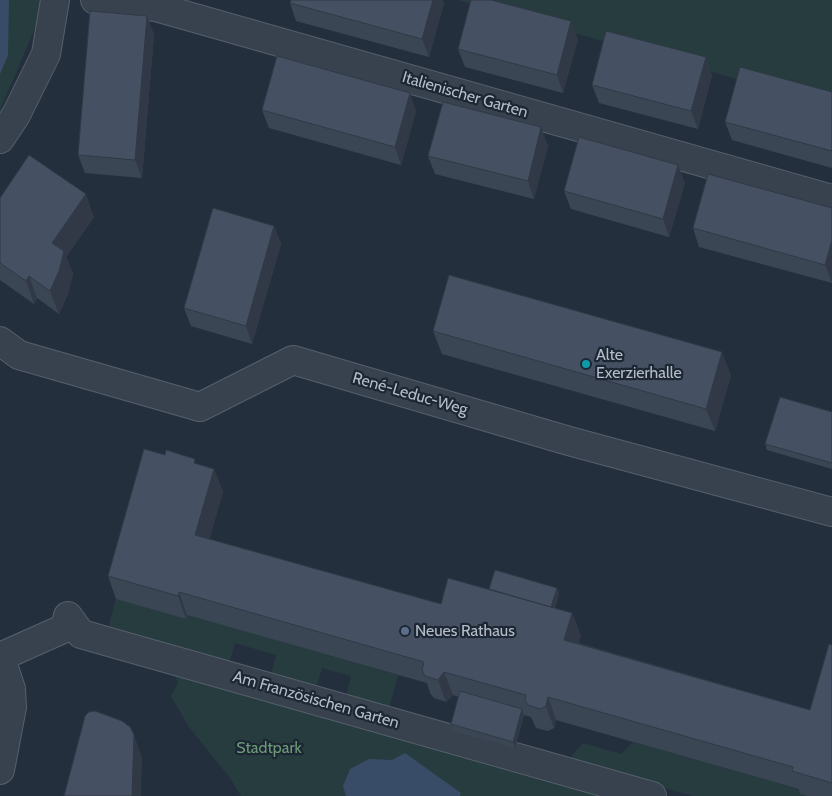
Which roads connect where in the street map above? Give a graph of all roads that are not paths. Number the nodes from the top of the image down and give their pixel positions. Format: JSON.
{"nodes":[{"id":1,"x":55,"y":0,"type":"edge"},
{"id":2,"x":95,"y":0,"type":"edge"},
{"id":3,"x":0,"y":138,"type":"edge"},
{"id":4,"x":832,"y":200,"type":"edge"},
{"id":5,"x":0,"y":341,"type":"edge"},
{"id":6,"x":832,"y":512,"type":"edge"},
{"id":7,"x":0,"y":656,"type":"edge"},
{"id":8,"x":0,"y":770,"type":"edge"},
{"id":9,"x":652,"y":796,"type":"edge"}],
"edges":[{"from":1,"to":3,"type":"street"},
{"from":2,"to":4,"type":"street","name":"Italienischer Garten"},
{"from":5,"to":6,"type":"street","name":"René-Leduc-Weg"},
{"from":7,"to":8,"type":"street"},
{"from":7,"to":9,"type":"street","name":"Am Französischen Garten"}]}
